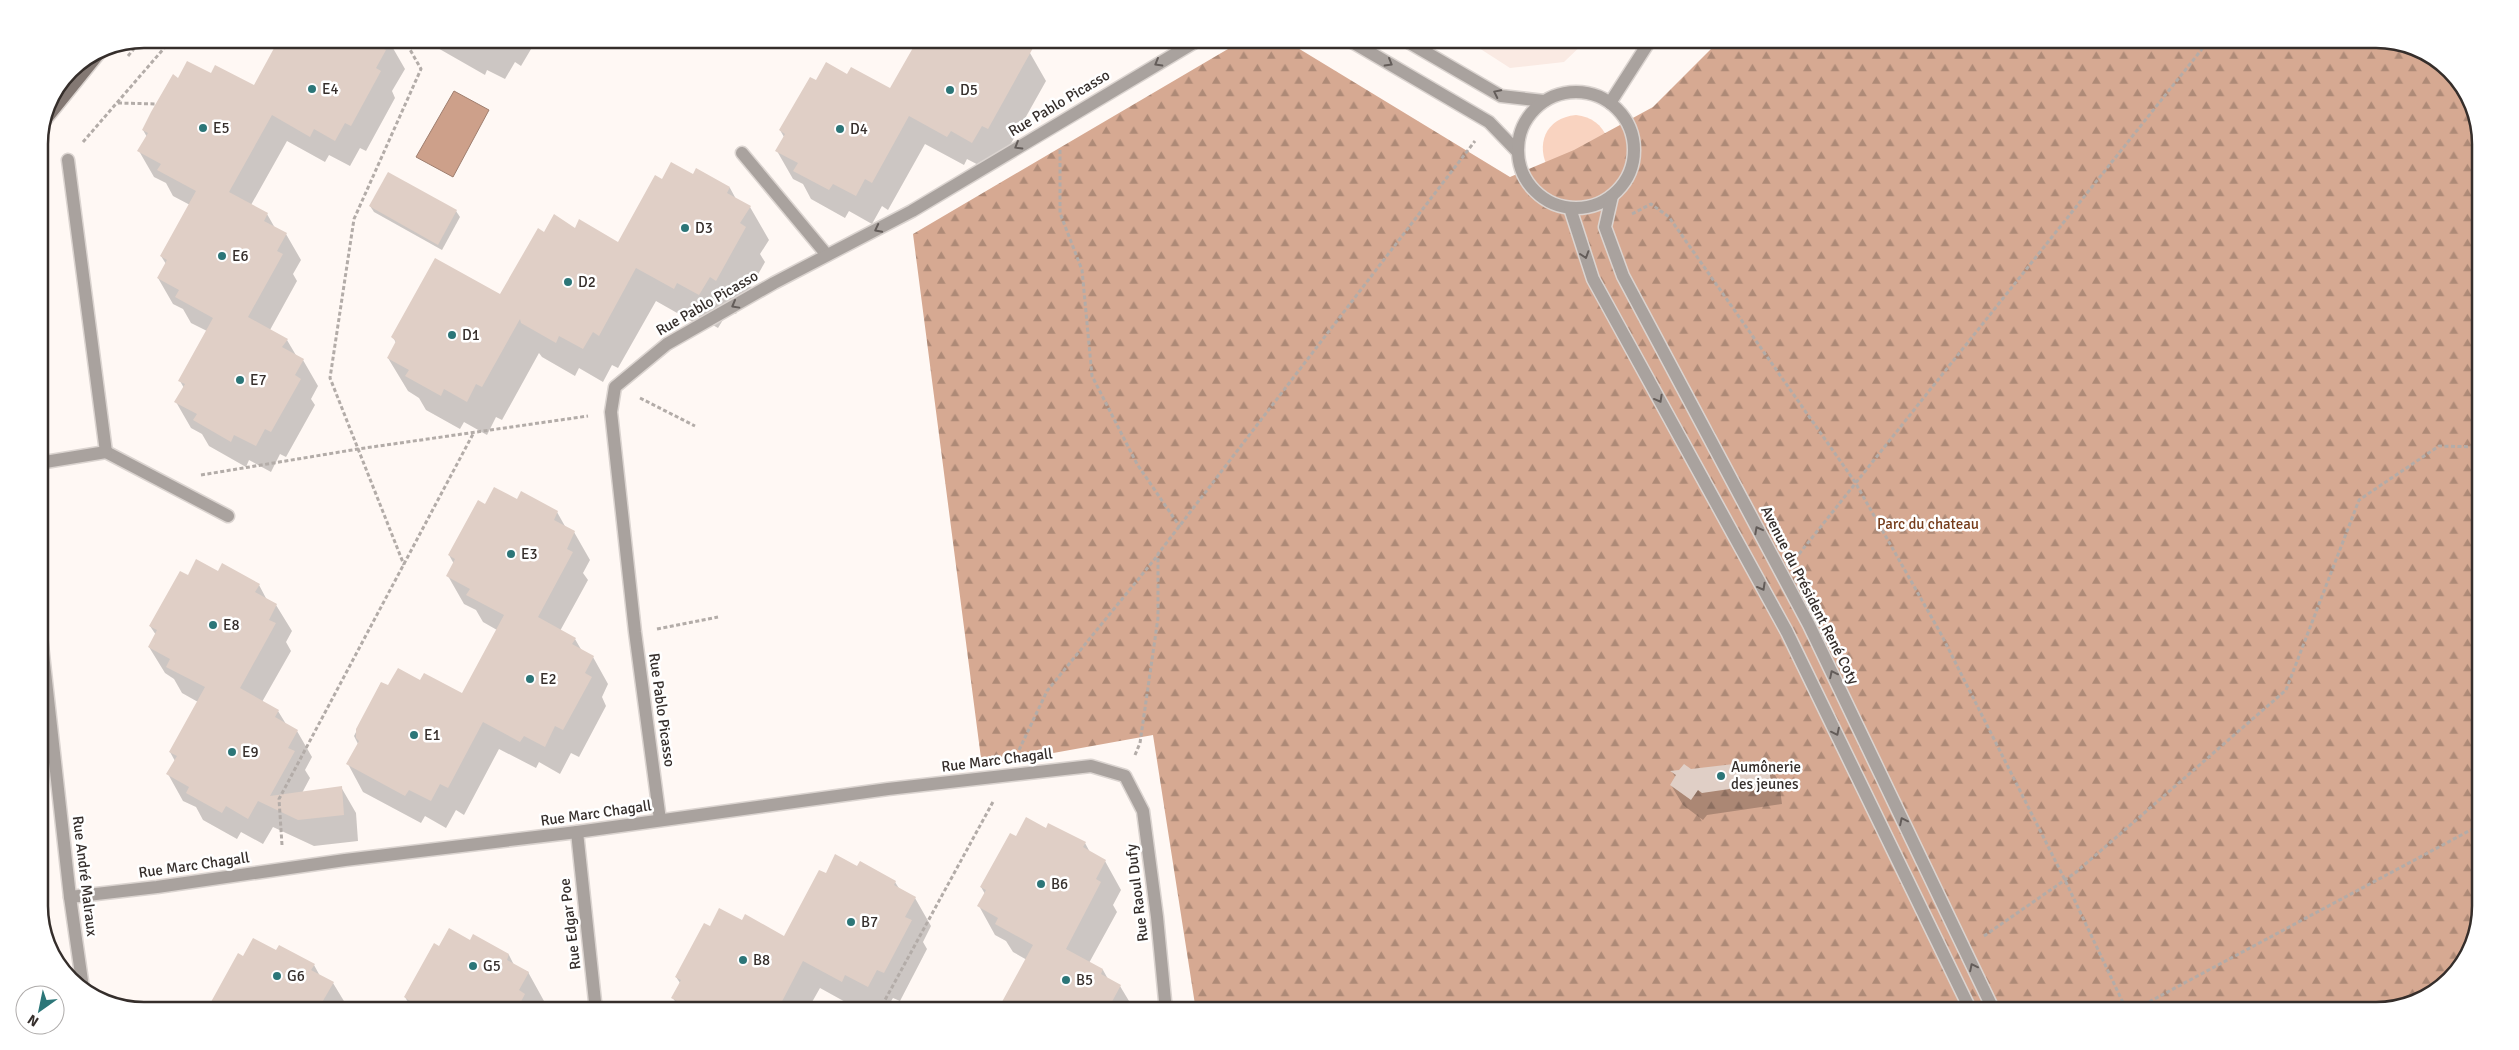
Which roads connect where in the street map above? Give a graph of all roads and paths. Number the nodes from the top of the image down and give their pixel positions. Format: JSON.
{"nodes":[{"id":1,"x":164,"y":48,"type":"edge"},
{"id":2,"x":409,"y":48,"type":"edge"},
{"id":3,"x":1184,"y":48,"type":"edge"},
{"id":4,"x":1362,"y":48,"type":"edge"},
{"id":5,"x":1418,"y":48,"type":"edge"},
{"id":6,"x":1645,"y":48,"type":"edge"},
{"id":7,"x":2203,"y":48,"type":"edge"},
{"id":8,"x":91,"y":63,"type":"edge"},
{"id":9,"x":1544,"y":101,"type":"junction"},
{"id":10,"x":117,"y":103,"type":"junction"},
{"id":11,"x":1610,"y":103,"type":"junction"},
{"id":12,"x":156,"y":104,"type":"dead end"},
{"id":13,"x":54,"y":109,"type":"edge"},
{"id":14,"x":1060,"y":120,"type":"junction"},
{"id":15,"x":1489,"y":122,"type":"junction"},
{"id":16,"x":1517,"y":151,"type":"junction"},
{"id":17,"x":742,"y":153,"type":"dead end"},
{"id":18,"x":68,"y":160,"type":"joint"},
{"id":19,"x":1612,"y":196,"type":"junction"},
{"id":20,"x":1570,"y":208,"type":"junction"},
{"id":21,"x":1605,"y":227,"type":"junction"},
{"id":22,"x":827,"y":255,"type":"junction"},
{"id":23,"x":615,"y":387,"type":"junction"},
{"id":24,"x":611,"y":412,"type":"junction"},
{"id":25,"x":695,"y":426,"type":"dead end"},
{"id":26,"x":473,"y":434,"type":"junction"},
{"id":27,"x":2471,"y":447,"type":"edge"},
{"id":28,"x":358,"y":449,"type":"junction"},
{"id":29,"x":106,"y":452,"type":"junction"},
{"id":30,"x":48,"y":462,"type":"edge"},
{"id":31,"x":162,"y":481,"type":"junction"},
{"id":32,"x":1856,"y":482,"type":"junction"},
{"id":33,"x":228,"y":516,"type":"dead end"},
{"id":34,"x":1180,"y":526,"type":"junction"},
{"id":35,"x":1158,"y":554,"type":"junction"},
{"id":36,"x":404,"y":565,"type":"junction"},
{"id":37,"x":1782,"y":574,"type":"junction"},
{"id":38,"x":718,"y":618,"type":"dead end"},
{"id":39,"x":635,"y":632,"type":"junction"},
{"id":40,"x":48,"y":699,"type":"edge"},
{"id":41,"x":1008,"y":775,"type":"junction"},
{"id":42,"x":1124,"y":776,"type":"junction"},
{"id":43,"x":660,"y":820,"type":"junction"},
{"id":44,"x":2472,"y":829,"type":"edge"},
{"id":45,"x":577,"y":832,"type":"junction"},
{"id":46,"x":283,"y":868,"type":"junction"},
{"id":47,"x":2065,"y":880,"type":"junction"},
{"id":48,"x":70,"y":897,"type":"junction"},
{"id":49,"x":1965,"y":949,"type":"junction"},
{"id":50,"x":82,"y":981,"type":"edge"},
{"id":51,"x":595,"y":1002,"type":"edge"},
{"id":52,"x":884,"y":1002,"type":"edge"},
{"id":53,"x":1165,"y":1002,"type":"edge"},
{"id":54,"x":1967,"y":1002,"type":"edge"},
{"id":55,"x":1990,"y":1002,"type":"edge"},
{"id":56,"x":2123,"y":1002,"type":"edge"},
{"id":57,"x":2149,"y":1002,"type":"edge"}],
"edges":[{"from":1,"to":10,"type":"path"},
{"from":2,"to":28,"type":"path"},
{"from":3,"to":14,"type":"street","name":"Rue Pablo Picasso","one_way":true},
{"from":4,"to":15,"type":"street","one_way":true},
{"from":9,"to":5,"type":"street","one_way":true},
{"from":6,"to":11,"type":"street"},
{"from":7,"to":32,"type":"path"},
{"from":8,"to":13,"type":"main road"},
{"from":9,"to":11,"type":"street"},
{"from":9,"to":16,"type":"street"},
{"from":10,"to":12,"type":"path"},
{"from":10,"to":18,"type":"path"},
{"from":11,"to":19,"type":"street"},
{"from":14,"to":22,"type":"street","name":"Rue Pablo Picasso","one_way":true},
{"from":14,"to":34,"type":"path"},
{"from":15,"to":16,"type":"street"},
{"from":15,"to":34,"type":"path"},
{"from":16,"to":20,"type":"street"},
{"from":17,"to":22,"type":"street"},
{"from":18,"to":29,"type":"street"},
{"from":19,"to":20,"type":"street"},
{"from":19,"to":21,"type":"street"},
{"from":20,"to":54,"type":"street","one_way":true},
{"from":21,"to":32,"type":"path"},
{"from":37,"to":21,"type":"street","name":"Avenue du Président René Coty","one_way":true},
{"from":22,"to":23,"type":"street","name":"Rue Pablo Picasso","one_way":true},
{"from":23,"to":24,"type":"street","name":"Rue Pablo Picasso"},
{"from":23,"to":25,"type":"path"},
{"from":24,"to":26,"type":"path"},
{"from":24,"to":39,"type":"street","name":"Rue Pablo Picasso"},
{"from":26,"to":28,"type":"path"},
{"from":26,"to":36,"type":"path"},
{"from":27,"to":47,"type":"path"},
{"from":28,"to":31,"type":"path"},
{"from":28,"to":36,"type":"path"},
{"from":29,"to":30,"type":"street"},
{"from":29,"to":31,"type":"street"},
{"from":31,"to":33,"type":"street"},
{"from":32,"to":37,"type":"path"},
{"from":32,"to":47,"type":"path"},
{"from":34,"to":35,"type":"path"},
{"from":35,"to":41,"type":"path"},
{"from":35,"to":42,"type":"path"},
{"from":36,"to":46,"type":"path"},
{"from":49,"to":37,"type":"street","name":"Avenue du Président René Coty","one_way":true},
{"from":38,"to":39,"type":"path"},
{"from":39,"to":43,"type":"street","name":"Rue Pablo Picasso"},
{"from":40,"to":48,"type":"street","name":"Rue André Malraux"},
{"from":41,"to":42,"type":"street","name":"Rue Marc Chagall"},
{"from":41,"to":43,"type":"street","name":"Rue Marc Chagall"},
{"from":41,"to":52,"type":"path"},
{"from":42,"to":53,"type":"street","name":"Rue Raoul Dufy"},
{"from":43,"to":45,"type":"street","name":"Rue Marc Chagall"},
{"from":44,"to":57,"type":"path"},
{"from":45,"to":46,"type":"street","name":"Rue Marc Chagall"},
{"from":45,"to":51,"type":"street","name":"Rue Edgar Poe"},
{"from":46,"to":48,"type":"street","name":"Rue Marc Chagall"},
{"from":47,"to":49,"type":"path"},
{"from":47,"to":56,"type":"path"},
{"from":48,"to":50,"type":"street","name":"Rue André Malraux"},
{"from":55,"to":49,"type":"street","name":"Avenue du Président René Coty","one_way":true}]}
